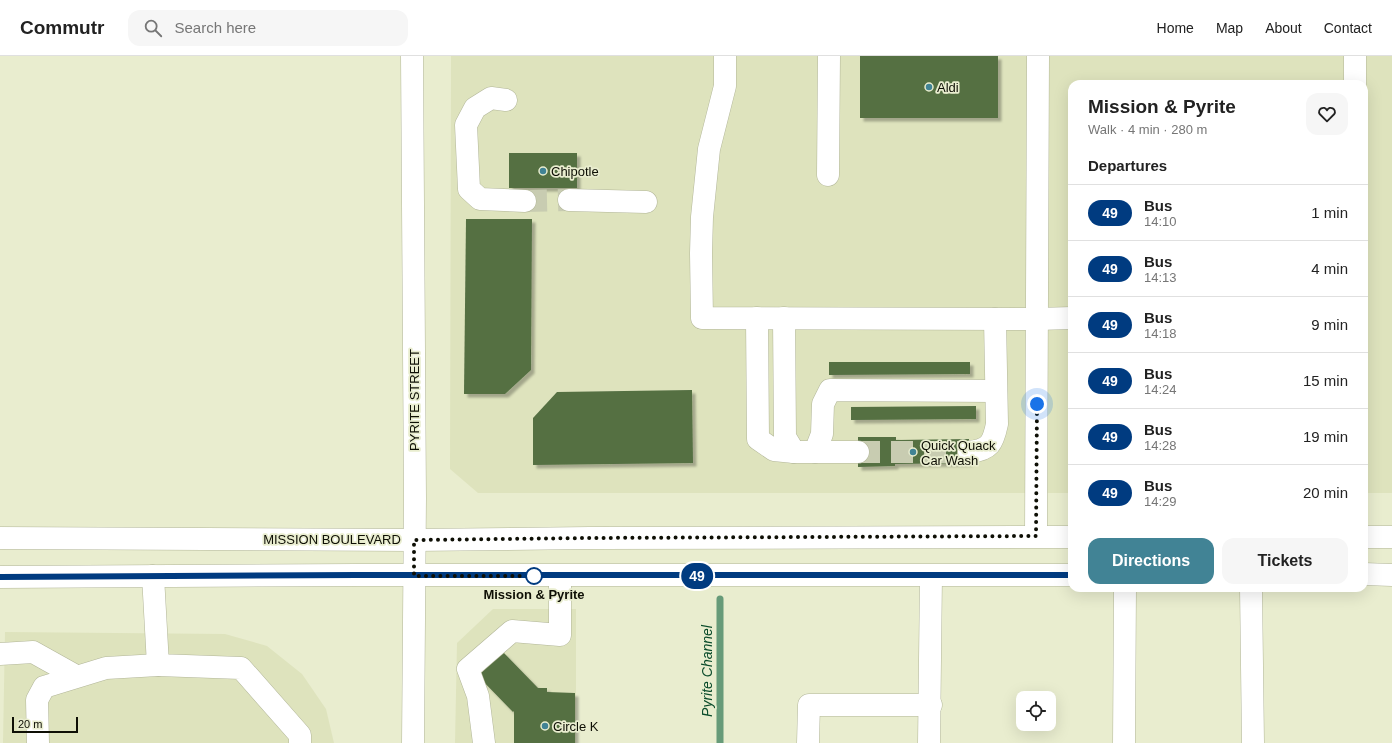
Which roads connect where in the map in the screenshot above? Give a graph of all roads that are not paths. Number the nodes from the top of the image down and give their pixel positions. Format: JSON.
{"nodes":[{"id":1,"x":412,"y":56,"type":"edge"},
{"id":2,"x":725,"y":56,"type":"edge"},
{"id":3,"x":829,"y":56,"type":"edge"},
{"id":4,"x":1038,"y":56,"type":"edge"},
{"id":5,"x":1354,"y":56,"type":"edge"},
{"id":6,"x":1355,"y":80,"type":"edge"},
{"id":7,"x":506,"y":100,"type":"dead end"},
{"id":8,"x":828,"y":175,"type":"dead end"},
{"id":9,"x":569,"y":200,"type":"tunnel mouth"},
{"id":10,"x":525,"y":201,"type":"tunnel mouth"},
{"id":11,"x":646,"y":202,"type":"dead end"},
{"id":12,"x":770,"y":318,"type":"junction"},
{"id":13,"x":1068,"y":318,"type":"edge"},
{"id":14,"x":995,"y":319,"type":"junction"},
{"id":15,"x":1037,"y":319,"type":"junction"},
{"id":16,"x":996,"y":391,"type":"junction"},
{"id":17,"x":805,"y":452,"type":"junction"},
{"id":18,"x":858,"y":452,"type":"tunnel mouth"},
{"id":19,"x":969,"y":452,"type":"tunnel mouth"},
{"id":20,"x":1036,"y":536,"type":"junction"},
{"id":21,"x":1068,"y":536,"type":"edge"},
{"id":22,"x":1368,"y":537,"type":"edge"},
{"id":23,"x":1392,"y":537,"type":"edge"},
{"id":24,"x":0,"y":538,"type":"edge"},
{"id":25,"x":414,"y":540,"type":"junction"},
{"id":26,"x":1368,"y":574,"type":"edge"},
{"id":27,"x":1392,"y":574,"type":"edge"},
{"id":28,"x":1068,"y":575,"type":"edge"},
{"id":29,"x":153,"y":576,"type":"junction"},
{"id":30,"x":414,"y":576,"type":"junction"},
{"id":31,"x":560,"y":576,"type":"junction"},
{"id":32,"x":931,"y":576,"type":"junction"},
{"id":33,"x":0,"y":577,"type":"edge"},
{"id":34,"x":1125,"y":592,"type":"edge"},
{"id":35,"x":1251,"y":592,"type":"edge"},
{"id":36,"x":0,"y":654,"type":"edge"},
{"id":37,"x":158,"y":666,"type":"junction"},
{"id":38,"x":76,"y":676,"type":"junction"},
{"id":39,"x":931,"y":705,"type":"junction"},
{"id":40,"x":38,"y":743,"type":"edge"},
{"id":41,"x":300,"y":743,"type":"edge"},
{"id":42,"x":413,"y":743,"type":"edge"},
{"id":43,"x":484,"y":743,"type":"edge"},
{"id":44,"x":808,"y":743,"type":"edge"},
{"id":45,"x":929,"y":743,"type":"edge"},
{"id":46,"x":1124,"y":743,"type":"edge"},
{"id":47,"x":1253,"y":743,"type":"edge"}],
"edges":[{"from":1,"to":25,"type":"main road","name":"PYRITE STREET"},
{"from":2,"to":12,"type":"main road"},
{"from":3,"to":8,"type":"main road"},
{"from":4,"to":15,"type":"main road"},
{"from":5,"to":6,"type":"main road"},
{"from":7,"to":10,"type":"main road"},
{"from":9,"to":11,"type":"main road"},
{"from":12,"to":14,"type":"main road"},
{"from":12,"to":17,"type":"main road"},
{"from":13,"to":15,"type":"main road"},
{"from":14,"to":15,"type":"main road"},
{"from":14,"to":16,"type":"main road"},
{"from":15,"to":20,"type":"main road"},
{"from":16,"to":17,"type":"main road"},
{"from":16,"to":19,"type":"main road"},
{"from":17,"to":18,"type":"main road"},
{"from":20,"to":21,"type":"main road","name":"MISSION BOULEVARD"},
{"from":20,"to":25,"type":"main road","name":"MISSION BOULEVARD"},
{"from":22,"to":23,"type":"main road"},
{"from":24,"to":25,"type":"main road","name":"MISSION BOULEVARD"},
{"from":25,"to":30,"type":"main road","name":"PYRITE STREET"},
{"from":26,"to":27,"type":"main road"},
{"from":28,"to":32,"type":"main road"},
{"from":29,"to":30,"type":"main road"},
{"from":29,"to":33,"type":"main road"},
{"from":29,"to":37,"type":"main road"},
{"from":30,"to":31,"type":"main road"},
{"from":30,"to":42,"type":"main road","name":"PYRITE STREET"},
{"from":31,"to":32,"type":"main road"},
{"from":31,"to":43,"type":"main road"},
{"from":32,"to":39,"type":"main road"},
{"from":34,"to":46,"type":"main road"},
{"from":35,"to":47,"type":"main road"},
{"from":36,"to":38,"type":"main road"},
{"from":37,"to":38,"type":"main road"},
{"from":37,"to":41,"type":"main road"},
{"from":38,"to":40,"type":"main road"},
{"from":39,"to":44,"type":"main road"},
{"from":39,"to":45,"type":"main road"}]}
